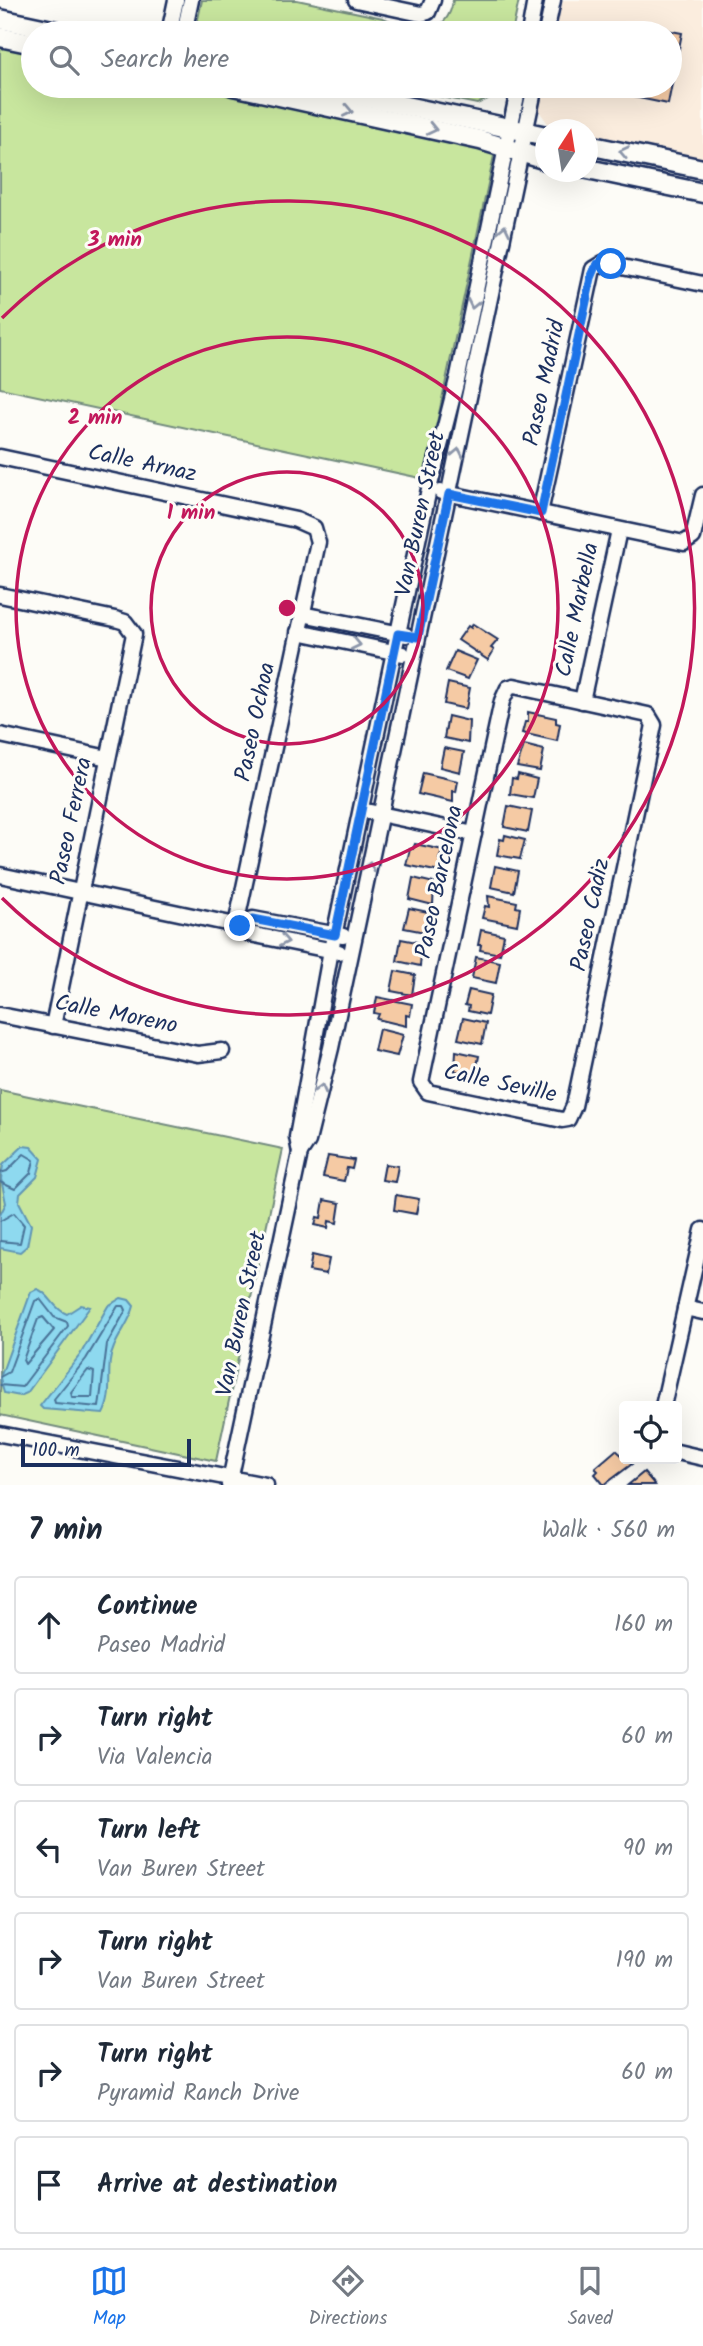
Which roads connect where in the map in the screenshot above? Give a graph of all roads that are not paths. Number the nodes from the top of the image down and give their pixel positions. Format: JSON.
{"nodes":[{"id":1,"x":176,"y":0,"type":"edge"},
{"id":2,"x":191,"y":0,"type":"edge"},
{"id":3,"x":356,"y":0,"type":"edge"},
{"id":4,"x":535,"y":0,"type":"edge"},
{"id":5,"x":553,"y":0,"type":"edge"},
{"id":6,"x":430,"y":6,"type":"edge"},
{"id":7,"x":0,"y":19,"type":"edge"},
{"id":8,"x":172,"y":21,"type":"edge"},
{"id":9,"x":187,"y":21,"type":"edge"},
{"id":10,"x":531,"y":21,"type":"edge"},
{"id":11,"x":549,"y":21,"type":"edge"},
{"id":12,"x":21,"y":23,"type":"edge"},
{"id":13,"x":0,"y":37,"type":"edge"},
{"id":14,"x":21,"y":41,"type":"edge"},
{"id":15,"x":287,"y":98,"type":"edge"},
{"id":16,"x":368,"y":98,"type":"edge"},
{"id":17,"x":519,"y":98,"type":"edge"},
{"id":18,"x":530,"y":98,"type":"edge"},
{"id":19,"x":518,"y":130,"type":"junction"},
{"id":20,"x":535,"y":133,"type":"edge"},
{"id":21,"x":598,"y":147,"type":"edge"},
{"id":22,"x":514,"y":149,"type":"junction"},
{"id":23,"x":535,"y":156,"type":"edge"},
{"id":24,"x":703,"y":169,"type":"edge"},
{"id":25,"x":598,"y":171,"type":"edge"},
{"id":26,"x":614,"y":174,"type":"junction"},
{"id":27,"x":703,"y":184,"type":"edge"},
{"id":28,"x":703,"y":193,"type":"edge"},
{"id":29,"x":703,"y":284,"type":"edge"},
{"id":30,"x":0,"y":457,"type":"edge"},
{"id":31,"x":429,"y":489,"type":"junction"},
{"id":32,"x":449,"y":494,"type":"junction"},
{"id":33,"x":703,"y":495,"type":"edge"},
{"id":34,"x":541,"y":513,"type":"junction"},
{"id":35,"x":314,"y":528,"type":"joint"},
{"id":36,"x":619,"y":530,"type":"junction"},
{"id":37,"x":0,"y":595,"type":"edge"},
{"id":38,"x":302,"y":614,"type":"junction"},
{"id":39,"x":298,"y":632,"type":"junction"},
{"id":40,"x":398,"y":634,"type":"junction"},
{"id":41,"x":418,"y":637,"type":"junction"},
{"id":42,"x":394,"y":652,"type":"junction"},
{"id":43,"x":414,"y":656,"type":"junction"},
{"id":44,"x":582,"y":701,"type":"junction"},
{"id":45,"x":0,"y":735,"type":"edge"},
{"id":46,"x":108,"y":758,"type":"junction"},
{"id":47,"x":361,"y":810,"type":"junction"},
{"id":48,"x":381,"y":814,"type":"junction"},
{"id":49,"x":474,"y":834,"type":"junction"},
{"id":50,"x":0,"y":875,"type":"edge"},
{"id":51,"x":80,"y":892,"type":"junction"},
{"id":52,"x":238,"y":925,"type":"junction"},
{"id":53,"x":335,"y":935,"type":"junction"},
{"id":54,"x":354,"y":939,"type":"junction"},
{"id":55,"x":331,"y":950,"type":"junction"},
{"id":56,"x":351,"y":955,"type":"junction"},
{"id":57,"x":0,"y":1015,"type":"edge"},
{"id":58,"x":53,"y":1026,"type":"junction"},
{"id":59,"x":222,"y":1051,"type":"dead end"},
{"id":60,"x":423,"y":1088,"type":"joint"},
{"id":61,"x":568,"y":1119,"type":"joint"},
{"id":62,"x":300,"y":1153,"type":"junction"},
{"id":63,"x":703,"y":1230,"type":"edge"},
{"id":64,"x":685,"y":1307,"type":"junction"},
{"id":65,"x":703,"y":1312,"type":"edge"},
{"id":66,"x":664,"y":1401,"type":"edge"},
{"id":67,"x":0,"y":1434,"type":"edge"},
{"id":68,"x":682,"y":1453,"type":"edge"},
{"id":69,"x":703,"y":1458,"type":"edge"},
{"id":70,"x":229,"y":1482,"type":"edge"},
{"id":71,"x":267,"y":1485,"type":"edge"}],
"edges":[{"from":1,"to":8,"type":"street"},
{"from":2,"to":9,"type":"street"},
{"from":3,"to":6,"type":"street"},
{"from":4,"to":10,"type":"street"},
{"from":5,"to":11,"type":"street"},
{"from":7,"to":12,"type":"main road"},
{"from":13,"to":14,"type":"main road"},
{"from":15,"to":22,"type":"main road","one_way":true},
{"from":16,"to":19,"type":"main road"},
{"from":17,"to":19,"type":"street","name":"Van Buren Street"},
{"from":18,"to":19,"type":"street","name":"Van Buren Street"},
{"from":19,"to":20,"type":"main road"},
{"from":19,"to":22,"type":"street","name":"Van Buren Street"},
{"from":24,"to":21,"type":"main road","one_way":true},
{"from":22,"to":23,"type":"main road"},
{"from":22,"to":31,"type":"street","name":"Van Buren Street","one_way":true},
{"from":32,"to":22,"type":"street","name":"Van Buren Street","one_way":true},
{"from":25,"to":26,"type":"main road"},
{"from":26,"to":27,"type":"main road"},
{"from":26,"to":28,"type":"main road"},
{"from":29,"to":34,"type":"street","name":"Paseo Madrid"},
{"from":30,"to":35,"type":"street","name":"Calle Arnaz"},
{"from":31,"to":32,"type":"street"},
{"from":31,"to":40,"type":"street","name":"Van Buren Street"},
{"from":32,"to":34,"type":"street"},
{"from":32,"to":41,"type":"street","name":"Van Buren Street"},
{"from":33,"to":36,"type":"street"},
{"from":34,"to":36,"type":"street"},
{"from":35,"to":38,"type":"street","name":"Paseo Ochoa"},
{"from":36,"to":44,"type":"street","name":"Calle Marbella"},
{"from":37,"to":46,"type":"street","name":"Paseo Ferrera"},
{"from":38,"to":39,"type":"street","name":"Paseo Ochoa"},
{"from":38,"to":40,"type":"street"},
{"from":39,"to":42,"type":"street","one_way":true},
{"from":39,"to":52,"type":"street","name":"Paseo Ochoa"},
{"from":40,"to":41,"type":"street"},
{"from":40,"to":42,"type":"street","name":"Van Buren Street"},
{"from":41,"to":43,"type":"street","name":"Van Buren Street"},
{"from":42,"to":43,"type":"street"},
{"from":42,"to":47,"type":"street","name":"Van Buren Street"},
{"from":43,"to":48,"type":"street","name":"Van Buren Street"},
{"from":44,"to":49,"type":"street","name":"Paseo Barcelona"},
{"from":44,"to":61,"type":"street","name":"Paseo Cadiz"},
{"from":45,"to":46,"type":"street"},
{"from":46,"to":51,"type":"street","name":"Paseo Ferrera"},
{"from":47,"to":48,"type":"street"},
{"from":47,"to":53,"type":"street","name":"Van Buren Street"},
{"from":48,"to":49,"type":"street"},
{"from":54,"to":48,"type":"street","name":"Van Buren Street","one_way":true},
{"from":49,"to":60,"type":"street","name":"Paseo Barcelona"},
{"from":50,"to":51,"type":"street"},
{"from":51,"to":52,"type":"street"},
{"from":51,"to":58,"type":"street","name":"Paseo Ferrera"},
{"from":52,"to":53,"type":"street"},
{"from":52,"to":55,"type":"street","one_way":true},
{"from":53,"to":54,"type":"street"},
{"from":53,"to":55,"type":"street","name":"Van Buren Street"},
{"from":54,"to":56,"type":"street","name":"Van Buren Street"},
{"from":55,"to":56,"type":"street"},
{"from":55,"to":62,"type":"street","name":"Van Buren Street"},
{"from":62,"to":56,"type":"street","name":"Van Buren Street","one_way":true},
{"from":57,"to":58,"type":"street","name":"Calle Moreno"},
{"from":58,"to":59,"type":"street","name":"Calle Moreno"},
{"from":60,"to":61,"type":"street","name":"Calle Seville"},
{"from":62,"to":70,"type":"street","name":"Van Buren Street"},
{"from":63,"to":64,"type":"street"},
{"from":64,"to":65,"type":"street"},
{"from":64,"to":66,"type":"street"},
{"from":67,"to":70,"type":"street"},
{"from":68,"to":69,"type":"street"},
{"from":70,"to":71,"type":"street"}]}
